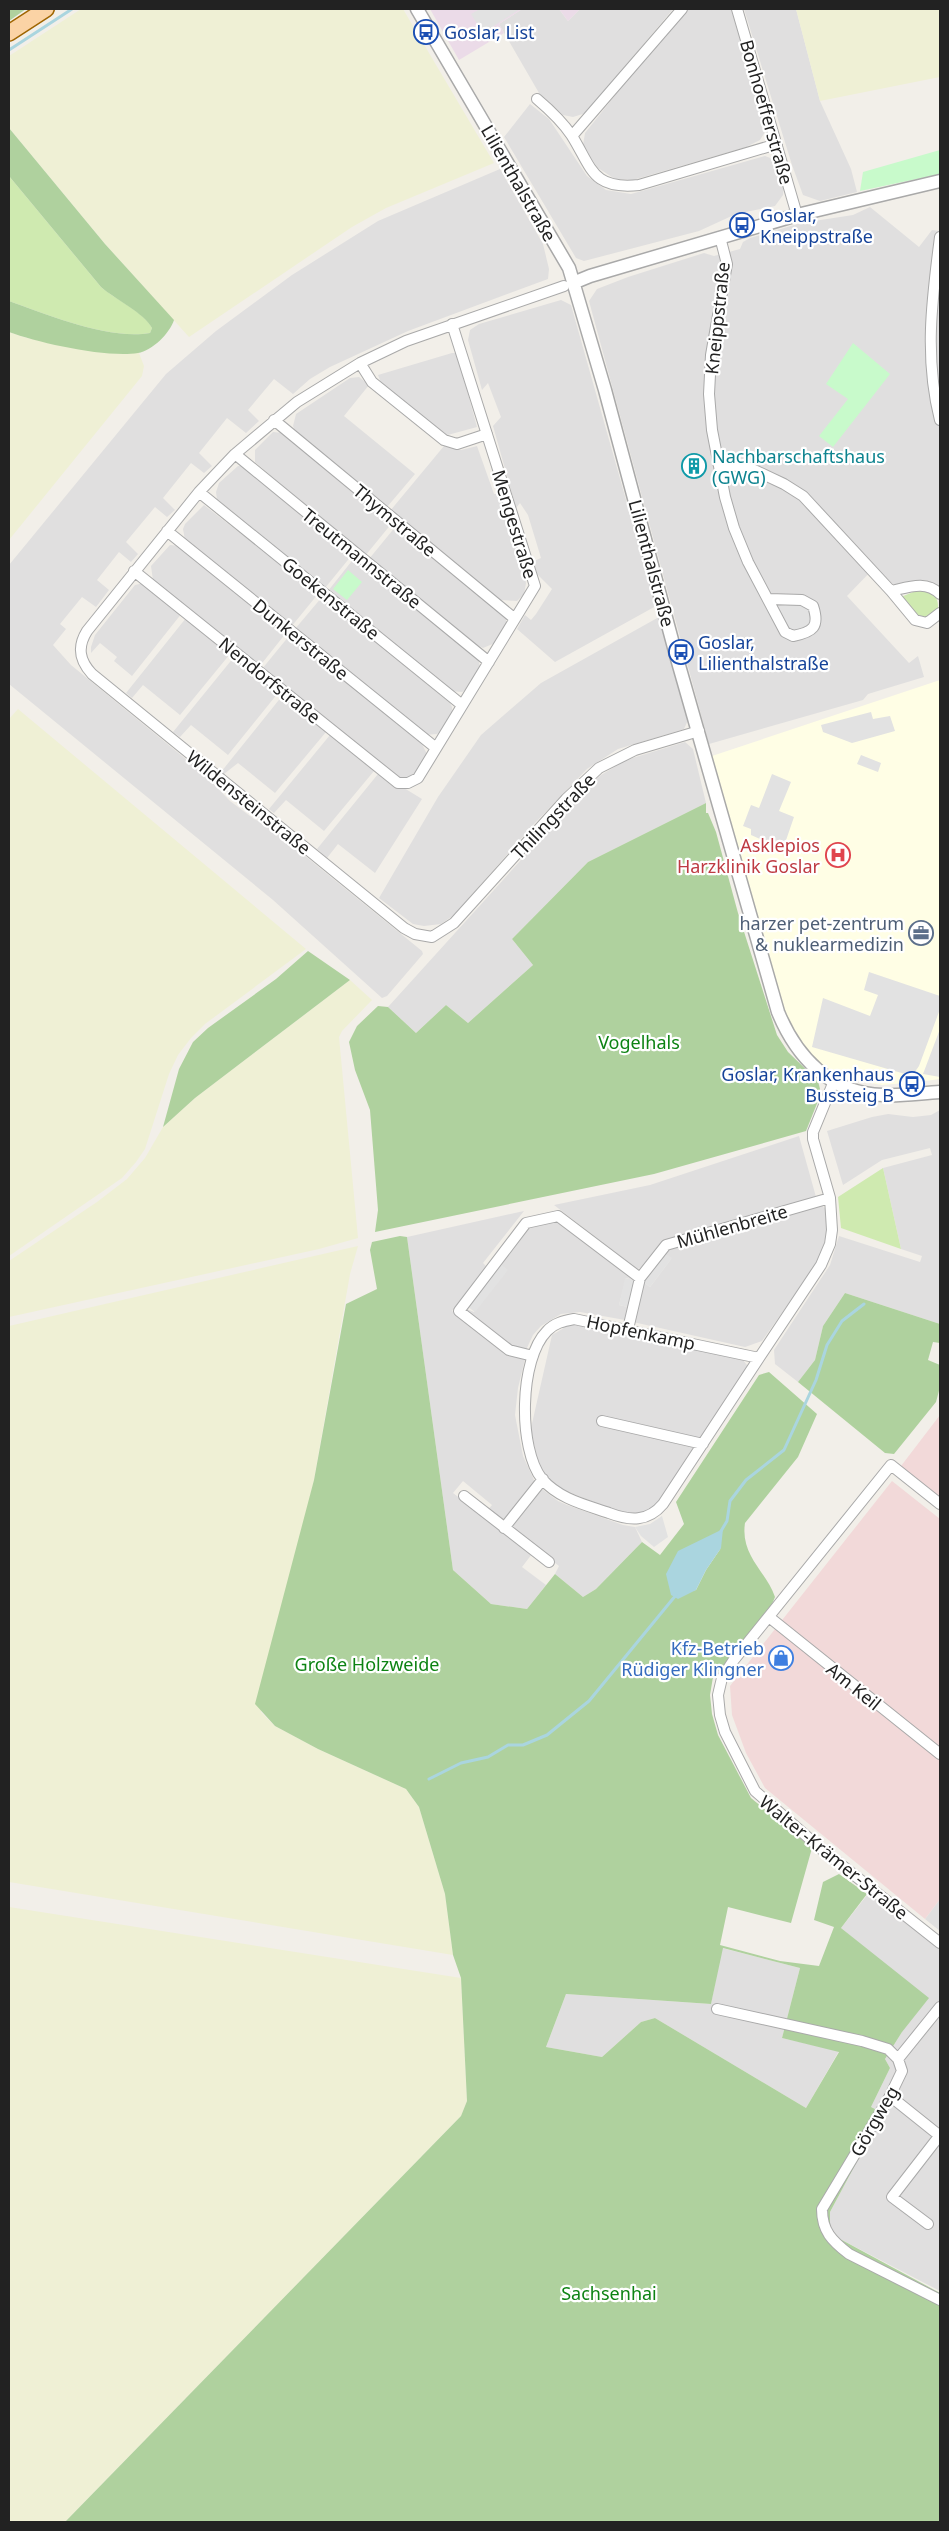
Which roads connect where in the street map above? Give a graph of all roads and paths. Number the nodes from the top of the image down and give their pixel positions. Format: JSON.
{"nodes":[{"id":1,"x":46,"y":9,"type":"edge"},
{"id":2,"x":417,"y":9,"type":"edge"},
{"id":3,"x":682,"y":9,"type":"edge"},
{"id":4,"x":737,"y":9,"type":"edge"},
{"id":5,"x":9,"y":33,"type":"edge"},
{"id":6,"x":537,"y":99,"type":"dead end"},
{"id":7,"x":572,"y":136,"type":"junction"},
{"id":8,"x":777,"y":144,"type":"junction"},
{"id":9,"x":940,"y":181,"type":"edge"},
{"id":10,"x":797,"y":215,"type":"junction"},
{"id":11,"x":720,"y":237,"type":"junction"},
{"id":12,"x":940,"y":237,"type":"edge"},
{"id":13,"x":573,"y":283,"type":"junction"},
{"id":14,"x":452,"y":324,"type":"junction"},
{"id":15,"x":360,"y":362,"type":"junction"},
{"id":16,"x":274,"y":420,"type":"junction"},
{"id":17,"x":940,"y":420,"type":"edge"},
{"id":18,"x":487,"y":434,"type":"junction"},
{"id":19,"x":236,"y":454,"type":"junction"},
{"id":20,"x":718,"y":463,"type":"junction"},
{"id":21,"x":199,"y":492,"type":"junction"},
{"id":22,"x":167,"y":531,"type":"junction"},
{"id":23,"x":134,"y":571,"type":"junction"},
{"id":24,"x":891,"y":591,"type":"junction"},
{"id":25,"x":940,"y":594,"type":"edge"},
{"id":26,"x":769,"y":599,"type":"junction"},
{"id":27,"x":940,"y":614,"type":"edge"},
{"id":28,"x":515,"y":619,"type":"junction"},
{"id":29,"x":489,"y":662,"type":"junction"},
{"id":30,"x":462,"y":705,"type":"junction"},
{"id":31,"x":699,"y":731,"type":"junction"},
{"id":32,"x":436,"y":748,"type":"junction"},
{"id":33,"x":408,"y":783,"type":"joint"},
{"id":34,"x":432,"y":937,"type":"joint"},
{"id":35,"x":834,"y":1081,"type":"junction"},
{"id":36,"x":940,"y":1092,"type":"edge"},
{"id":37,"x":830,"y":1198,"type":"junction"},
{"id":38,"x":640,"y":1278,"type":"junction"},
{"id":39,"x":628,"y":1329,"type":"junction"},
{"id":40,"x":533,"y":1356,"type":"junction"},
{"id":41,"x":759,"y":1358,"type":"junction"},
{"id":42,"x":602,"y":1421,"type":"dead end"},
{"id":43,"x":703,"y":1444,"type":"junction"},
{"id":44,"x":543,"y":1479,"type":"junction"},
{"id":45,"x":464,"y":1496,"type":"dead end"},
{"id":46,"x":940,"y":1504,"type":"edge"},
{"id":47,"x":504,"y":1528,"type":"junction"},
{"id":48,"x":549,"y":1562,"type":"dead end"},
{"id":49,"x":769,"y":1617,"type":"junction"},
{"id":50,"x":940,"y":1754,"type":"edge"},
{"id":51,"x":940,"y":1943,"type":"edge"},
{"id":52,"x":940,"y":2007,"type":"edge"},
{"id":53,"x":716,"y":2010,"type":"dead end"},
{"id":54,"x":898,"y":2060,"type":"junction"},
{"id":55,"x":890,"y":2096,"type":"junction"},
{"id":56,"x":940,"y":2136,"type":"edge"},
{"id":57,"x":928,"y":2224,"type":"dead end"},
{"id":58,"x":940,"y":2300,"type":"edge"}],
"edges":[{"from":1,"to":5,"type":"main road"},
{"from":2,"to":13,"type":"street","name":"Lilienthalstraße"},
{"from":3,"to":7,"type":"street"},
{"from":4,"to":8,"type":"street","name":"Bonhoefferstraße"},
{"from":6,"to":7,"type":"street"},
{"from":7,"to":8,"type":"street"},
{"from":8,"to":10,"type":"street","name":"Bonhoefferstraße"},
{"from":9,"to":10,"type":"street"},
{"from":10,"to":11,"type":"street"},
{"from":11,"to":13,"type":"street"},
{"from":11,"to":20,"type":"street","name":"Kneippstraße"},
{"from":12,"to":17,"type":"street"},
{"from":13,"to":14,"type":"street"},
{"from":13,"to":31,"type":"street","name":"Lilienthalstraße"},
{"from":14,"to":15,"type":"street"},
{"from":14,"to":18,"type":"street","name":"Mengestraße"},
{"from":15,"to":16,"type":"street"},
{"from":15,"to":18,"type":"street"},
{"from":16,"to":19,"type":"street"},
{"from":16,"to":28,"type":"street","name":"Thymstraße"},
{"from":18,"to":28,"type":"street","name":"Mengestraße"},
{"from":19,"to":21,"type":"street"},
{"from":19,"to":29,"type":"street","name":"Treutmannstraße"},
{"from":20,"to":24,"type":"street"},
{"from":20,"to":26,"type":"street","name":"Kneippstraße"},
{"from":21,"to":22,"type":"street"},
{"from":21,"to":30,"type":"street","name":"Goekenstraße"},
{"from":22,"to":23,"type":"street"},
{"from":22,"to":32,"type":"street","name":"Dunkerstraße"},
{"from":23,"to":33,"type":"street","name":"Nendorfstraße"},
{"from":23,"to":34,"type":"street","name":"Wildensteinstraße"},
{"from":24,"to":25,"type":"street"},
{"from":24,"to":27,"type":"street"},
{"from":26,"to":26,"type":"street","name":"Kneippstraße"},
{"from":28,"to":29,"type":"street","name":"Mengestraße"},
{"from":29,"to":30,"type":"street","name":"Mengestraße"},
{"from":30,"to":32,"type":"street","name":"Mengestraße"},
{"from":31,"to":34,"type":"street","name":"Thilingstraße"},
{"from":31,"to":35,"type":"street","name":"Lilienthalstraße"},
{"from":32,"to":33,"type":"street","name":"Mengestraße"},
{"from":35,"to":36,"type":"street","name":"Lilienthalstraße"},
{"from":35,"to":37,"type":"street"},
{"from":37,"to":38,"type":"street","name":"Mühlenbreite"},
{"from":37,"to":41,"type":"street"},
{"from":38,"to":39,"type":"street","name":"Mühlenbreite"},
{"from":38,"to":40,"type":"street"},
{"from":39,"to":40,"type":"street","name":"Hopfenkamp"},
{"from":39,"to":41,"type":"street","name":"Hopfenkamp"},
{"from":40,"to":44,"type":"street","name":"Hopfenkamp"},
{"from":41,"to":43,"type":"street","name":"Hopfenkamp"},
{"from":42,"to":43,"type":"street"},
{"from":43,"to":44,"type":"street","name":"Hopfenkamp"},
{"from":44,"to":47,"type":"street"},
{"from":45,"to":47,"type":"street"},
{"from":46,"to":49,"type":"street","name":"Walter-Krämer-Straße"},
{"from":47,"to":48,"type":"street"},
{"from":49,"to":50,"type":"street","name":"Am Keil"},
{"from":49,"to":51,"type":"street","name":"Walter-Krämer-Straße"},
{"from":52,"to":54,"type":"street"},
{"from":53,"to":54,"type":"street"},
{"from":54,"to":55,"type":"street","name":"Görgweg"},
{"from":55,"to":56,"type":"street"},
{"from":55,"to":58,"type":"street","name":"Görgweg"},
{"from":56,"to":57,"type":"street"}]}
